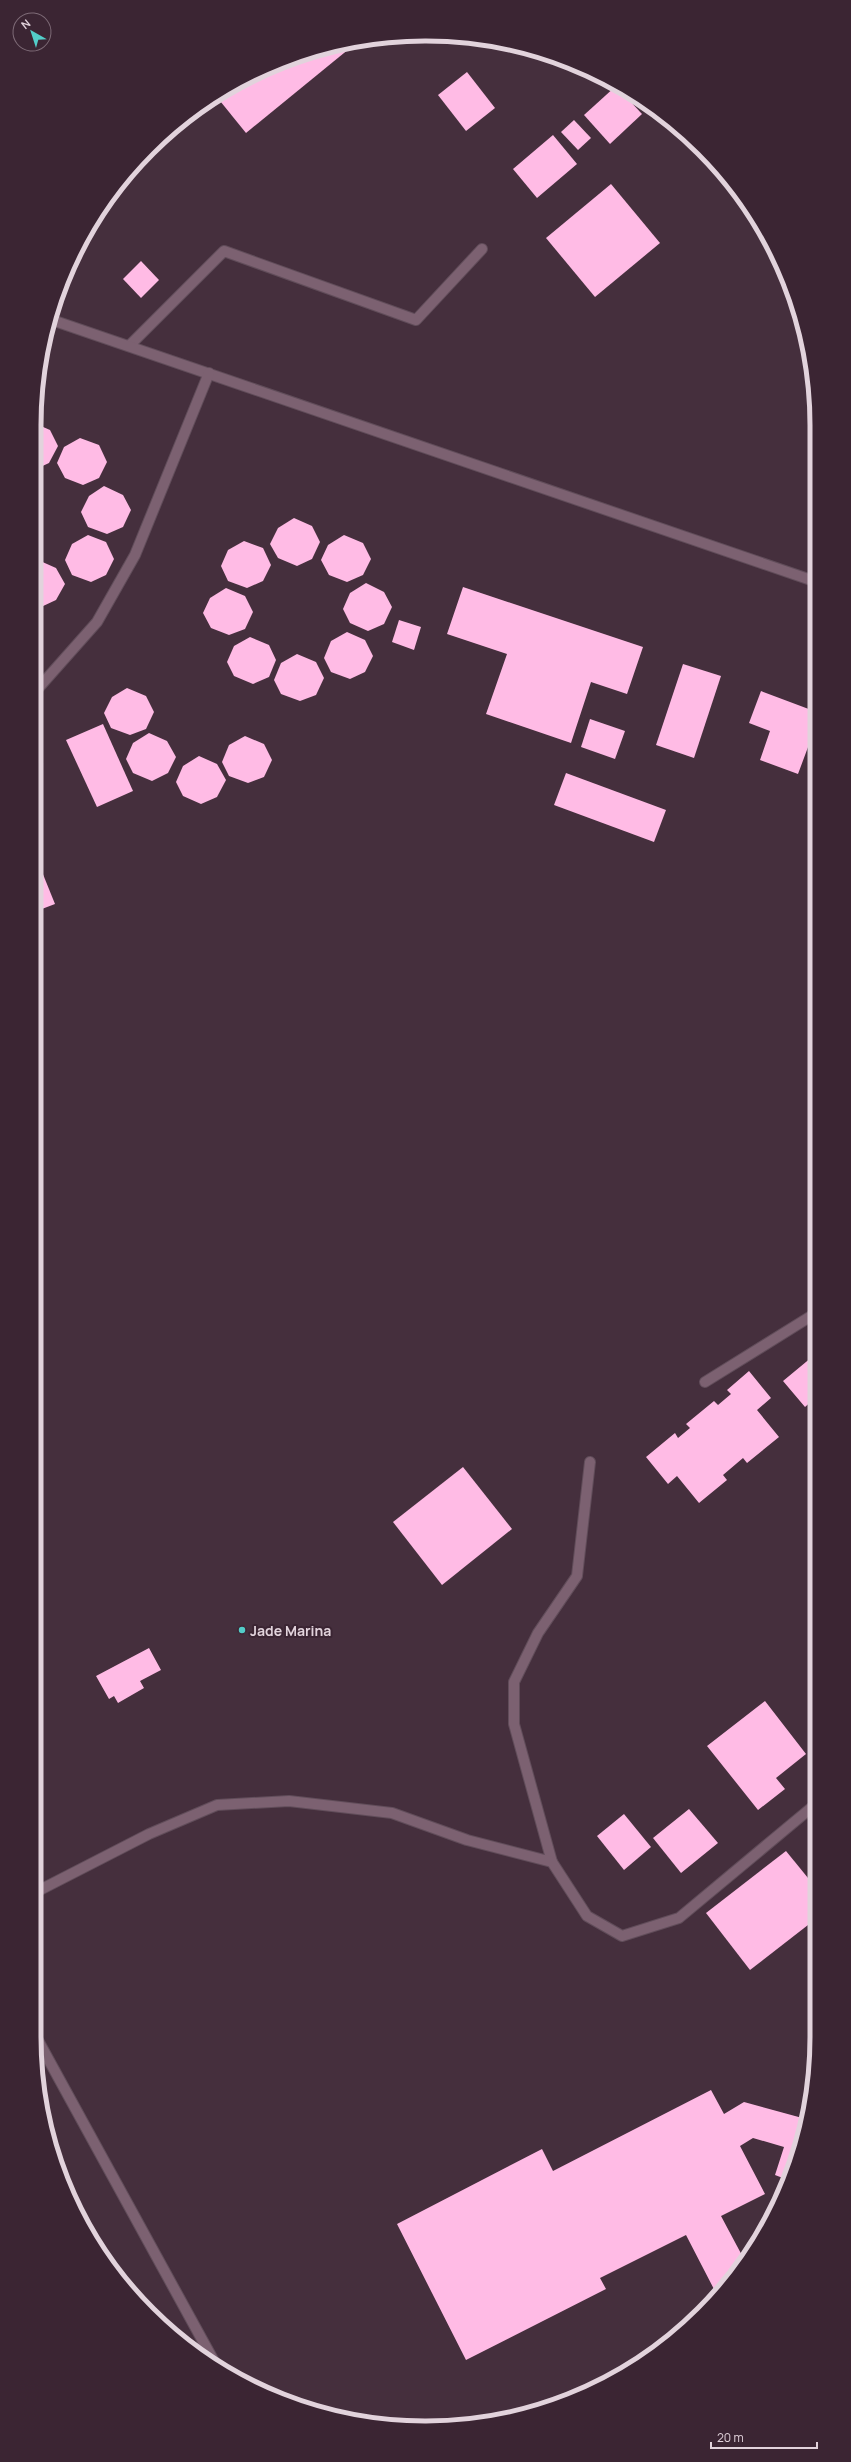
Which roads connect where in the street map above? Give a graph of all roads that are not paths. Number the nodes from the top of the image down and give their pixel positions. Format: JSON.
{"nodes":[{"id":1,"x":482,"y":249,"type":"dead end"},
{"id":2,"x":55,"y":321,"type":"edge"},
{"id":3,"x":129,"y":346,"type":"junction"},
{"id":4,"x":209,"y":373,"type":"junction"},
{"id":5,"x":810,"y":581,"type":"edge"},
{"id":6,"x":41,"y":685,"type":"edge"},
{"id":7,"x":810,"y":1316,"type":"edge"},
{"id":8,"x":705,"y":1382,"type":"dead end"},
{"id":9,"x":590,"y":1462,"type":"dead end"},
{"id":10,"x":810,"y":1808,"type":"edge"},
{"id":11,"x":552,"y":1862,"type":"junction"},
{"id":12,"x":41,"y":1889,"type":"edge"},
{"id":13,"x":41,"y":2047,"type":"edge"},
{"id":14,"x":211,"y":2355,"type":"edge"}],
"edges":[{"from":1,"to":3,"type":"street"},
{"from":2,"to":3,"type":"street"},
{"from":3,"to":4,"type":"street"},
{"from":4,"to":5,"type":"street"},
{"from":4,"to":6,"type":"street"},
{"from":7,"to":8,"type":"street"},
{"from":9,"to":11,"type":"street"},
{"from":10,"to":11,"type":"street"},
{"from":11,"to":12,"type":"street"},
{"from":13,"to":14,"type":"street"}]}
